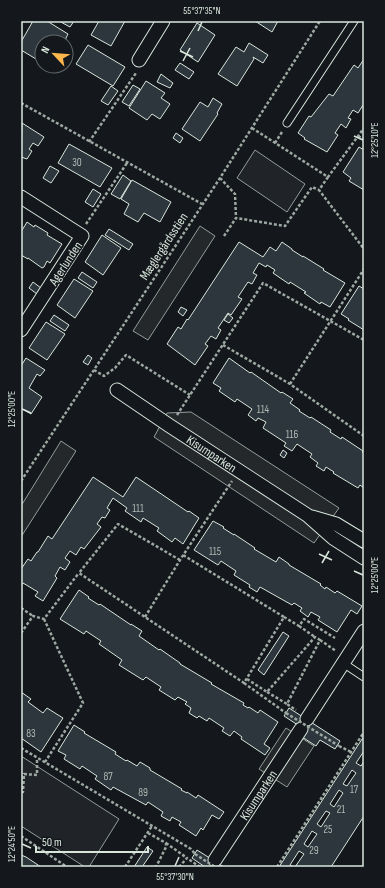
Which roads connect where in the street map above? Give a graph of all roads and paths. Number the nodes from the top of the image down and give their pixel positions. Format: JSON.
{"nodes":[{"id":1,"x":164,"y":21,"type":"edge"},
{"id":2,"x":320,"y":21,"type":"edge"},
{"id":3,"x":354,"y":21,"type":"edge"},
{"id":4,"x":139,"y":60,"type":"joint"},
{"id":5,"x":21,"y":103,"type":"edge"},
{"id":6,"x":288,"y":124,"type":"dead end"},
{"id":7,"x":252,"y":128,"type":"junction"},
{"id":8,"x":364,"y":128,"type":"edge"},
{"id":9,"x":358,"y":136,"type":"junction"},
{"id":10,"x":364,"y":138,"type":"edge"},
{"id":11,"x":89,"y":142,"type":"junction"},
{"id":12,"x":127,"y":163,"type":"junction"},
{"id":13,"x":328,"y":177,"type":"junction"},
{"id":14,"x":220,"y":178,"type":"junction"},
{"id":15,"x":319,"y":190,"type":"junction"},
{"id":16,"x":21,"y":197,"type":"edge"},
{"id":17,"x":202,"y":204,"type":"junction"},
{"id":18,"x":236,"y":218,"type":"junction"},
{"id":19,"x":80,"y":234,"type":"junction"},
{"id":20,"x":224,"y":236,"type":"dead end"},
{"id":21,"x":364,"y":249,"type":"edge"},
{"id":22,"x":364,"y":270,"type":"edge"},
{"id":23,"x":331,"y":321,"type":"junction"},
{"id":24,"x":21,"y":330,"type":"edge"},
{"id":25,"x":364,"y":340,"type":"edge"},
{"id":26,"x":223,"y":345,"type":"junction"},
{"id":27,"x":94,"y":370,"type":"junction"},
{"id":28,"x":290,"y":384,"type":"junction"},
{"id":29,"x":117,"y":390,"type":"dead end"},
{"id":30,"x":190,"y":395,"type":"junction"},
{"id":31,"x":170,"y":426,"type":"junction"},
{"id":32,"x":364,"y":436,"type":"edge"},
{"id":33,"x":240,"y":471,"type":"junction"},
{"id":34,"x":22,"y":477,"type":"edge"},
{"id":35,"x":21,"y":481,"type":"edge"},
{"id":36,"x":307,"y":515,"type":"junction"},
{"id":37,"x":364,"y":541,"type":"edge"},
{"id":38,"x":183,"y":555,"type":"junction"},
{"id":39,"x":364,"y":558,"type":"edge"},
{"id":40,"x":180,"y":560,"type":"junction"},
{"id":41,"x":78,"y":573,"type":"junction"},
{"id":42,"x":21,"y":608,"type":"edge"},
{"id":43,"x":33,"y":616,"type":"junction"},
{"id":44,"x":145,"y":617,"type":"junction"},
{"id":45,"x":284,"y":617,"type":"junction"},
{"id":46,"x":44,"y":619,"type":"junction"},
{"id":47,"x":299,"y":626,"type":"junction"},
{"id":48,"x":364,"y":631,"type":"edge"},
{"id":49,"x":21,"y":633,"type":"edge"},
{"id":50,"x":315,"y":637,"type":"junction"},
{"id":51,"x":335,"y":638,"type":"dead end"},
{"id":52,"x":320,"y":640,"type":"junction"},
{"id":53,"x":329,"y":646,"type":"dead end"},
{"id":54,"x":343,"y":663,"type":"junction"},
{"id":55,"x":364,"y":677,"type":"edge"},
{"id":56,"x":247,"y":679,"type":"junction"},
{"id":57,"x":244,"y":683,"type":"junction"},
{"id":58,"x":268,"y":692,"type":"junction"},
{"id":59,"x":287,"y":704,"type":"junction"},
{"id":60,"x":305,"y":722,"type":"junction"},
{"id":61,"x":364,"y":732,"type":"edge"},
{"id":62,"x":21,"y":748,"type":"edge"},
{"id":63,"x":351,"y":752,"type":"junction"},
{"id":64,"x":37,"y":758,"type":"junction"},
{"id":65,"x":45,"y":762,"type":"junction"},
{"id":66,"x":21,"y":792,"type":"edge"},
{"id":67,"x":152,"y":826,"type":"junction"},
{"id":68,"x":148,"y":832,"type":"junction"},
{"id":69,"x":21,"y":836,"type":"edge"},
{"id":70,"x":166,"y":843,"type":"junction"},
{"id":71,"x":187,"y":858,"type":"junction"},
{"id":72,"x":215,"y":864,"type":"edge"},
{"id":73,"x":67,"y":867,"type":"edge"},
{"id":74,"x":126,"y":867,"type":"edge"},
{"id":75,"x":156,"y":867,"type":"edge"},
{"id":76,"x":179,"y":867,"type":"edge"},
{"id":77,"x":200,"y":867,"type":"edge"},
{"id":78,"x":277,"y":867,"type":"edge"}],
"edges":[{"from":1,"to":4,"type":"street"},
{"from":2,"to":7,"type":"path","name":"Mæglergårdsstien"},
{"from":3,"to":6,"type":"lane"},
{"from":4,"to":11,"type":"path"},
{"from":5,"to":11,"type":"path"},
{"from":7,"to":13,"type":"path"},
{"from":7,"to":14,"type":"path","name":"Mæglergårdsstien"},
{"from":8,"to":9,"type":"path"},
{"from":9,"to":10,"type":"path"},
{"from":9,"to":13,"type":"path"},
{"from":11,"to":12,"type":"path"},
{"from":12,"to":17,"type":"path"},
{"from":12,"to":19,"type":"path"},
{"from":13,"to":15,"type":"path"},
{"from":14,"to":17,"type":"path","name":"Mæglergårdsstien"},
{"from":14,"to":18,"type":"path"},
{"from":15,"to":18,"type":"path"},
{"from":15,"to":21,"type":"path"},
{"from":16,"to":19,"type":"street","name":"Agerlunden"},
{"from":17,"to":27,"type":"path","name":"Mæglergårdsstien"},
{"from":18,"to":20,"type":"path"},
{"from":19,"to":24,"type":"street","name":"Agerlunden"},
{"from":22,"to":23,"type":"path"},
{"from":23,"to":25,"type":"path"},
{"from":23,"to":26,"type":"path"},
{"from":23,"to":28,"type":"path"},
{"from":26,"to":28,"type":"path"},
{"from":26,"to":30,"type":"path"},
{"from":27,"to":30,"type":"path"},
{"from":27,"to":34,"type":"path","name":"Mæglergårdsstien"},
{"from":28,"to":32,"type":"path"},
{"from":29,"to":31,"type":"street","name":"Kisumparken"},
{"from":30,"to":31,"type":"path"},
{"from":31,"to":33,"type":"street","name":"Kisumparken"},
{"from":33,"to":36,"type":"street","name":"Kisumparken"},
{"from":33,"to":38,"type":"path"},
{"from":34,"to":35,"type":"path","name":"Mæglergårdsstien"},
{"from":36,"to":37,"type":"street","name":"Kisumparken"},
{"from":36,"to":39,"type":"street","name":"Kisumparken"},
{"from":38,"to":40,"type":"path"},
{"from":38,"to":45,"type":"path"},
{"from":40,"to":41,"type":"path"},
{"from":40,"to":44,"type":"path"},
{"from":41,"to":44,"type":"path"},
{"from":41,"to":46,"type":"path"},
{"from":42,"to":43,"type":"path"},
{"from":43,"to":46,"type":"path"},
{"from":43,"to":49,"type":"path"},
{"from":44,"to":57,"type":"path"},
{"from":45,"to":47,"type":"path"},
{"from":45,"to":56,"type":"path"},
{"from":46,"to":65,"type":"path"},
{"from":47,"to":50,"type":"path"},
{"from":47,"to":51,"type":"path"},
{"from":48,"to":54,"type":"street","name":"Kisumparken"},
{"from":50,"to":52,"type":"path"},
{"from":50,"to":58,"type":"path"},
{"from":52,"to":53,"type":"path"},
{"from":52,"to":59,"type":"path"},
{"from":54,"to":55,"type":"lane"},
{"from":54,"to":60,"type":"street","name":"Kisumparken"},
{"from":56,"to":57,"type":"path"},
{"from":56,"to":58,"type":"path"},
{"from":57,"to":63,"type":"path","bridge":true},
{"from":58,"to":59,"type":"path"},
{"from":59,"to":60,"type":"path"},
{"from":60,"to":72,"type":"street","name":"Kisumparken"},
{"from":61,"to":63,"type":"path"},
{"from":62,"to":64,"type":"path"},
{"from":63,"to":78,"type":"path"},
{"from":64,"to":65,"type":"path"},
{"from":64,"to":66,"type":"path"},
{"from":65,"to":67,"type":"path"},
{"from":67,"to":68,"type":"path"},
{"from":67,"to":72,"type":"path","bridge":true},
{"from":68,"to":70,"type":"path"},
{"from":68,"to":74,"type":"path"},
{"from":69,"to":73,"type":"path"},
{"from":70,"to":71,"type":"path"},
{"from":70,"to":75,"type":"path"},
{"from":71,"to":76,"type":"path"},
{"from":71,"to":77,"type":"path"}]}
